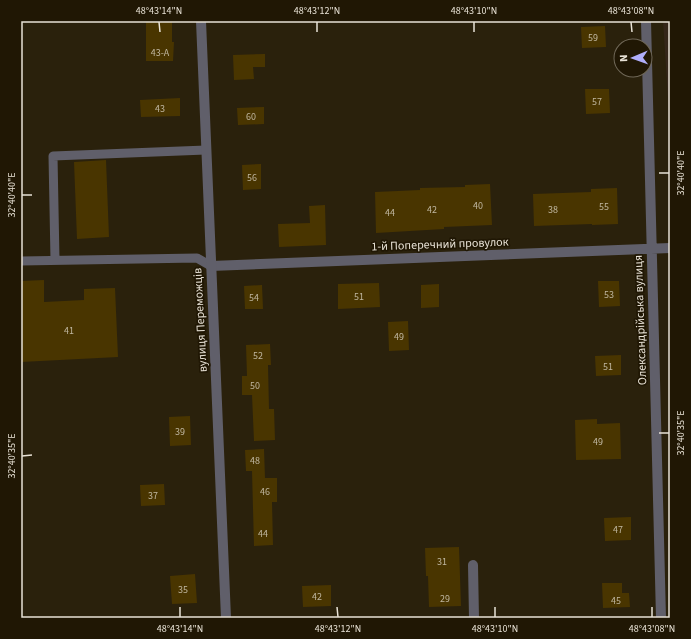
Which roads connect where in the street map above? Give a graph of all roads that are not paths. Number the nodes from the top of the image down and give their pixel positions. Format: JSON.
{"nodes":[{"id":1,"x":201,"y":21,"type":"edge"},
{"id":2,"x":646,"y":21,"type":"edge"},
{"id":3,"x":206,"y":150,"type":"junction"},
{"id":4,"x":652,"y":248,"type":"junction"},
{"id":5,"x":670,"y":248,"type":"edge"},
{"id":6,"x":55,"y":260,"type":"junction"},
{"id":7,"x":21,"y":261,"type":"edge"},
{"id":8,"x":211,"y":266,"type":"junction"},
{"id":9,"x":473,"y":565,"type":"dead end"},
{"id":10,"x":226,"y":618,"type":"edge"},
{"id":11,"x":474,"y":618,"type":"edge"},
{"id":12,"x":662,"y":618,"type":"edge"}],
"edges":[{"from":1,"to":3,"type":"street","name":"вулиця Переможців"},
{"from":2,"to":4,"type":"street","name":"Олександрійська вулиця"},
{"from":3,"to":6,"type":"lane"},
{"from":3,"to":8,"type":"street","name":"вулиця Переможців"},
{"from":4,"to":5,"type":"street","name":"1-й Поперечний провулок"},
{"from":4,"to":8,"type":"street","name":"1-й Поперечний провулок"},
{"from":4,"to":12,"type":"street","name":"Олександрійська вулиця"},
{"from":6,"to":7,"type":"lane"},
{"from":6,"to":8,"type":"lane"},
{"from":8,"to":10,"type":"street","name":"вулиця Переможців"},
{"from":9,"to":11,"type":"street"}]}
